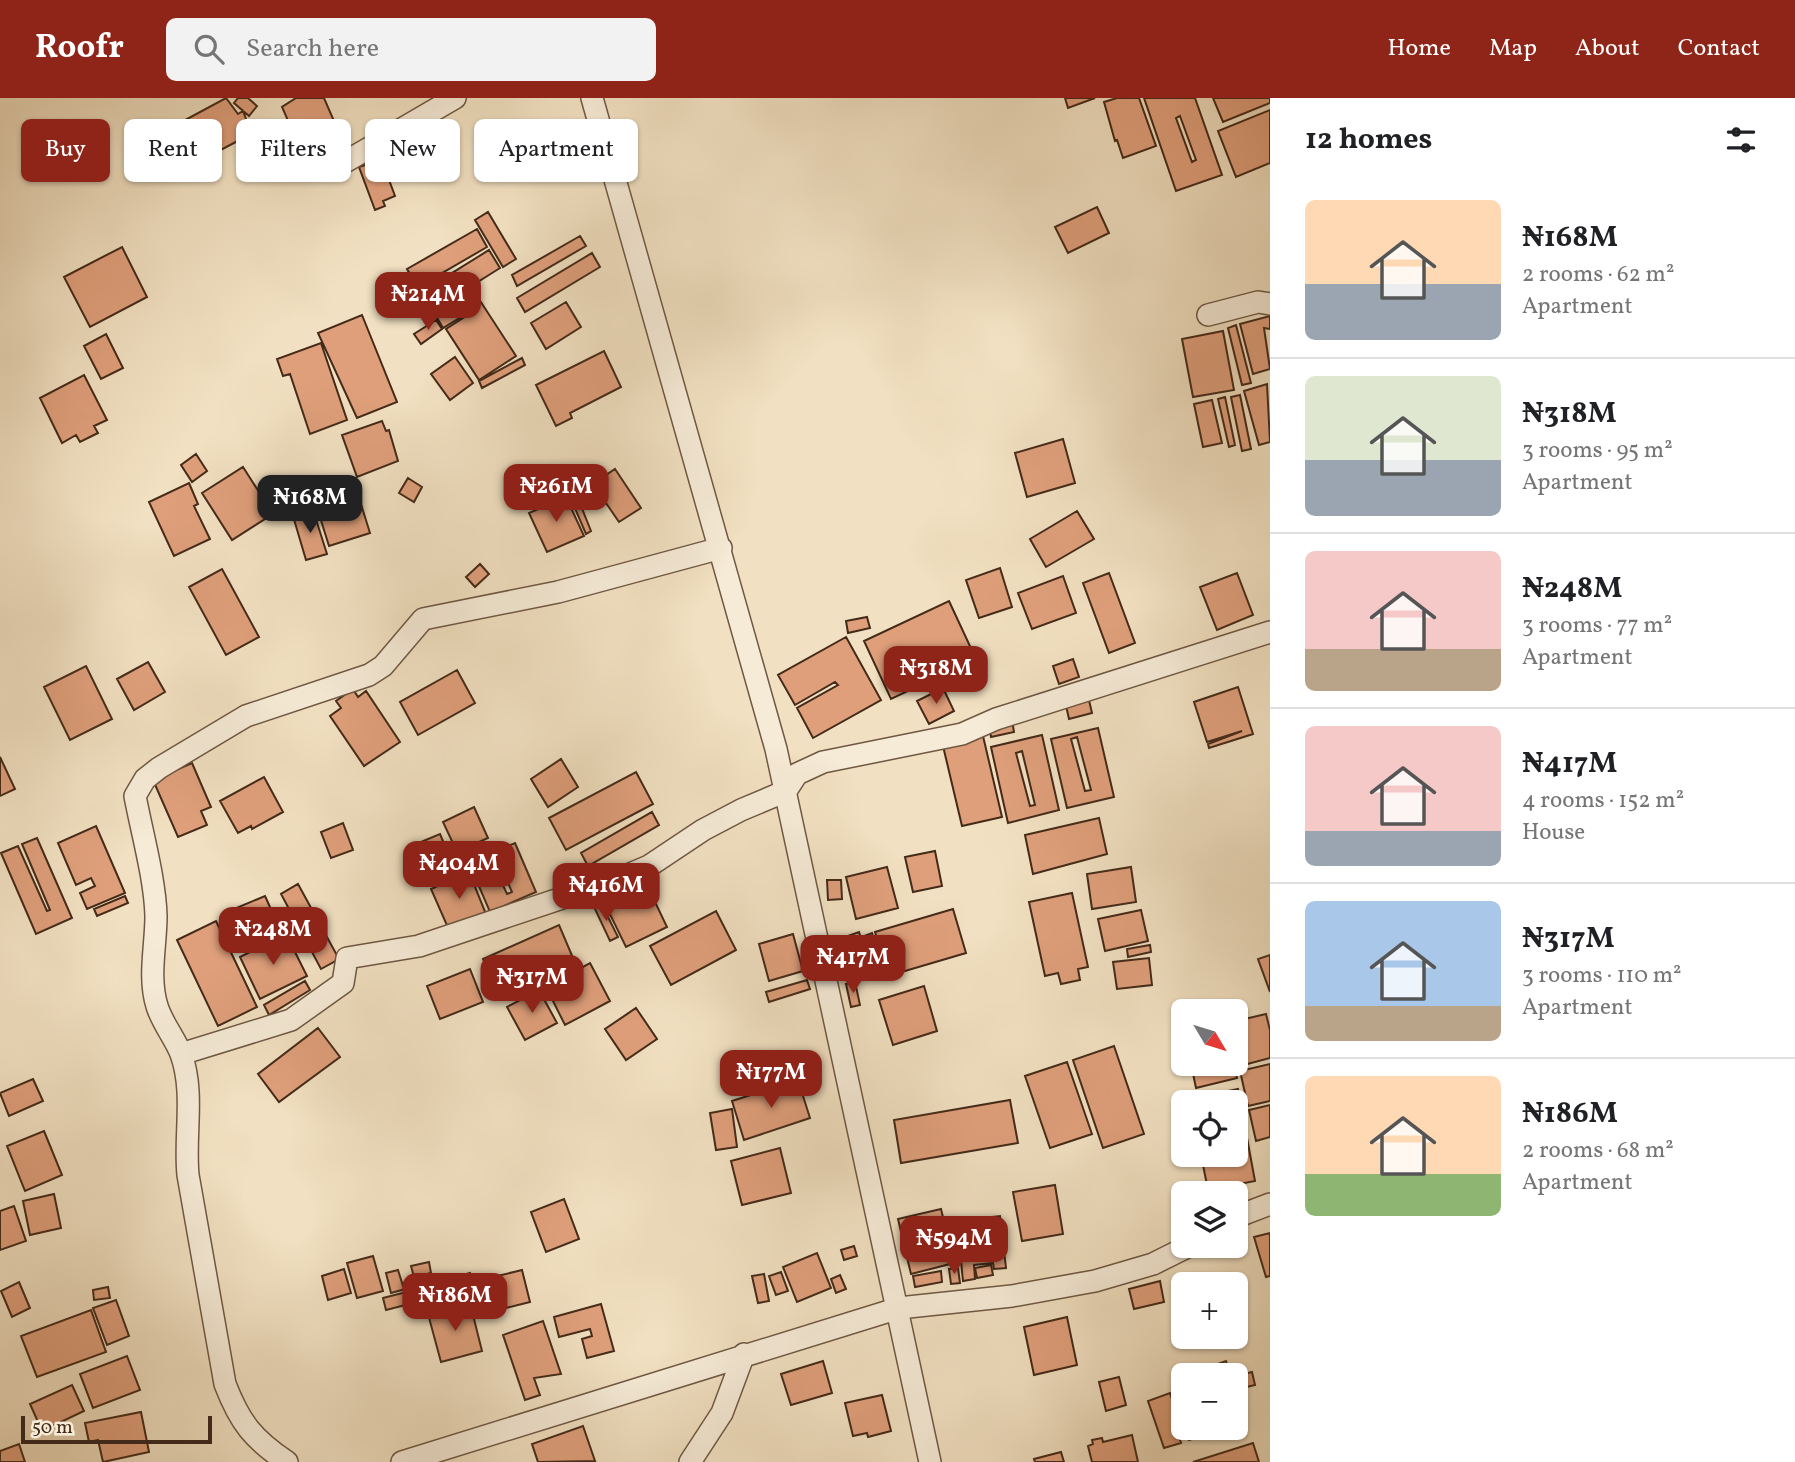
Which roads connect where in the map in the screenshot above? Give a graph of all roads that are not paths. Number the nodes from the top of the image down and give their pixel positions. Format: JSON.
{"nodes":[{"id":1,"x":455,"y":98,"type":"edge"},
{"id":2,"x":592,"y":98,"type":"edge"},
{"id":3,"x":351,"y":159,"type":"edge"},
{"id":4,"x":1270,"y":304,"type":"edge"},
{"id":5,"x":1208,"y":315,"type":"dead end"},
{"id":6,"x":721,"y":548,"type":"junction"},
{"id":7,"x":1270,"y":632,"type":"edge"},
{"id":8,"x":786,"y":791,"type":"junction"},
{"id":9,"x":181,"y":1055,"type":"junction"},
{"id":10,"x":1270,"y":1204,"type":"edge"},
{"id":11,"x":1248,"y":1212,"type":"edge"},
{"id":12,"x":1171,"y":1255,"type":"edge"},
{"id":13,"x":899,"y":1308,"type":"junction"},
{"id":14,"x":744,"y":1354,"type":"junction"},
{"id":15,"x":287,"y":1462,"type":"edge"},
{"id":16,"x":402,"y":1462,"type":"edge"},
{"id":17,"x":690,"y":1462,"type":"edge"},
{"id":18,"x":930,"y":1462,"type":"edge"}],
"edges":[{"from":1,"to":3,"type":"street"},
{"from":2,"to":6,"type":"street"},
{"from":4,"to":5,"type":"street"},
{"from":6,"to":8,"type":"street"},
{"from":6,"to":9,"type":"street"},
{"from":7,"to":8,"type":"street"},
{"from":8,"to":9,"type":"street"},
{"from":8,"to":13,"type":"street"},
{"from":9,"to":15,"type":"street"},
{"from":10,"to":11,"type":"street"},
{"from":12,"to":13,"type":"street"},
{"from":13,"to":14,"type":"street"},
{"from":13,"to":18,"type":"street"},
{"from":14,"to":16,"type":"street"},
{"from":14,"to":17,"type":"street"}]}
